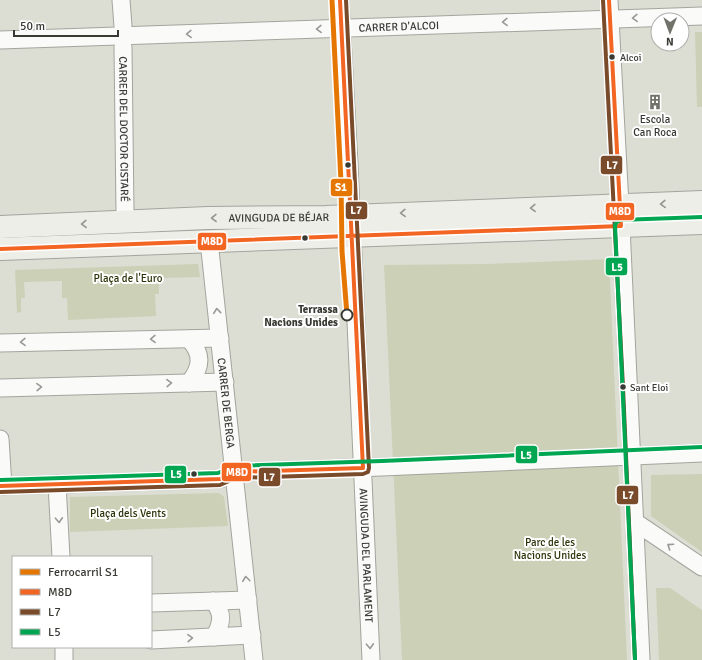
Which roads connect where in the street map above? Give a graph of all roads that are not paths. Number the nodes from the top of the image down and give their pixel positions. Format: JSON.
{"nodes":[{"id":1,"x":121,"y":0,"type":"edge"},
{"id":2,"x":340,"y":0,"type":"edge"},
{"id":3,"x":609,"y":0,"type":"edge"},
{"id":4,"x":702,"y":16,"type":"edge"},
{"id":5,"x":610,"y":18,"type":"junction"},
{"id":6,"x":122,"y":26,"type":"dead end"},
{"id":7,"x":342,"y":29,"type":"junction"},
{"id":8,"x":0,"y":40,"type":"edge"},
{"id":9,"x":123,"y":47,"type":"dead end"},
{"id":10,"x":702,"y":202,"type":"edge"},
{"id":11,"x":125,"y":212,"type":"dead end"},
{"id":12,"x":620,"y":216,"type":"junction"},
{"id":13,"x":702,"y":223,"type":"edge"},
{"id":14,"x":351,"y":226,"type":"junction"},
{"id":15,"x":0,"y":227,"type":"edge"},
{"id":16,"x":209,"y":241,"type":"junction"},
{"id":17,"x":0,"y":249,"type":"edge"},
{"id":18,"x":220,"y":338,"type":"junction"},
{"id":19,"x":189,"y":339,"type":"junction"},
{"id":20,"x":0,"y":343,"type":"edge"},
{"id":21,"x":225,"y":382,"type":"junction"},
{"id":22,"x":189,"y":383,"type":"junction"},
{"id":23,"x":0,"y":388,"type":"edge"},
{"id":24,"x":0,"y":440,"type":"edge"},
{"id":25,"x":702,"y":452,"type":"edge"},
{"id":26,"x":632,"y":456,"type":"junction"},
{"id":27,"x":363,"y":468,"type":"junction"},
{"id":28,"x":234,"y":472,"type":"junction"},
{"id":29,"x":57,"y":484,"type":"junction"},
{"id":30,"x":2,"y":486,"type":"edge"},
{"id":31,"x":635,"y":522,"type":"junction"},
{"id":32,"x":61,"y":556,"type":"edge"},
{"id":33,"x":702,"y":567,"type":"edge"},
{"id":34,"x":213,"y":600,"type":"junction"},
{"id":35,"x":248,"y":600,"type":"junction"},
{"id":36,"x":152,"y":603,"type":"edge"},
{"id":37,"x":252,"y":635,"type":"junction"},
{"id":38,"x":214,"y":637,"type":"junction"},
{"id":39,"x":152,"y":640,"type":"edge"},
{"id":40,"x":64,"y":648,"type":"edge"},
{"id":41,"x":64,"y":660,"type":"edge"},
{"id":42,"x":254,"y":660,"type":"edge"},
{"id":43,"x":371,"y":660,"type":"edge"},
{"id":44,"x":641,"y":660,"type":"edge"}],
"edges":[{"from":1,"to":6,"type":"street"},
{"from":2,"to":7,"type":"street","name":"AVINGUDA DEL PARLAMENT"},
{"from":3,"to":5,"type":"street"},
{"from":4,"to":5,"type":"street","name":"CARRER D'ALCOI","one_way":true},
{"from":5,"to":7,"type":"street","name":"CARRER D'ALCOI","one_way":true},
{"from":5,"to":12,"type":"street"},
{"from":7,"to":8,"type":"street","name":"CARRER D'ALCOI","one_way":true},
{"from":7,"to":14,"type":"street","name":"AVINGUDA DEL PARLAMENT"},
{"from":9,"to":11,"type":"street","name":"CARRER DEL DOCTOR CISTARÉ"},
{"from":10,"to":12,"type":"main road","name":"AVINGUDA DE BÉJAR","one_way":true},
{"from":12,"to":13,"type":"main road","name":"AVINGUDA DE BÉJAR"},
{"from":12,"to":14,"type":"main road","name":"AVINGUDA DE BÉJAR"},
{"from":12,"to":26,"type":"street"},
{"from":14,"to":15,"type":"main road","name":"AVINGUDA DE BÉJAR","one_way":true},
{"from":14,"to":16,"type":"main road","name":"AVINGUDA DE BÉJAR"},
{"from":14,"to":27,"type":"street","name":"AVINGUDA DEL PARLAMENT"},
{"from":16,"to":17,"type":"main road","name":"AVINGUDA DE BÉJAR"},
{"from":18,"to":16,"type":"street","name":"CARRER DE BERGA","one_way":true},
{"from":18,"to":19,"type":"street"},
{"from":18,"to":21,"type":"street","name":"CARRER DE BERGA"},
{"from":19,"to":20,"type":"street","one_way":true},
{"from":19,"to":22,"type":"street"},
{"from":21,"to":22,"type":"street"},
{"from":21,"to":28,"type":"street","name":"CARRER DE BERGA"},
{"from":23,"to":22,"type":"street","one_way":true},
{"from":24,"to":30,"type":"street"},
{"from":25,"to":26,"type":"street"},
{"from":26,"to":27,"type":"street"},
{"from":26,"to":31,"type":"street"},
{"from":27,"to":28,"type":"street"},
{"from":27,"to":43,"type":"street","name":"AVINGUDA DEL PARLAMENT","one_way":true},
{"from":28,"to":29,"type":"street"},
{"from":35,"to":28,"type":"street","name":"CARRER DE BERGA","one_way":true},
{"from":29,"to":30,"type":"street"},
{"from":29,"to":32,"type":"street","one_way":true},
{"from":33,"to":31,"type":"street","one_way":true},
{"from":31,"to":44,"type":"street"},
{"from":34,"to":35,"type":"street"},
{"from":34,"to":36,"type":"street"},
{"from":34,"to":38,"type":"street"},
{"from":35,"to":37,"type":"street","name":"CARRER DE BERGA"},
{"from":37,"to":38,"type":"street"},
{"from":37,"to":42,"type":"street","name":"CARRER DE BERGA"},
{"from":39,"to":38,"type":"street","one_way":true},
{"from":40,"to":41,"type":"street"}]}
